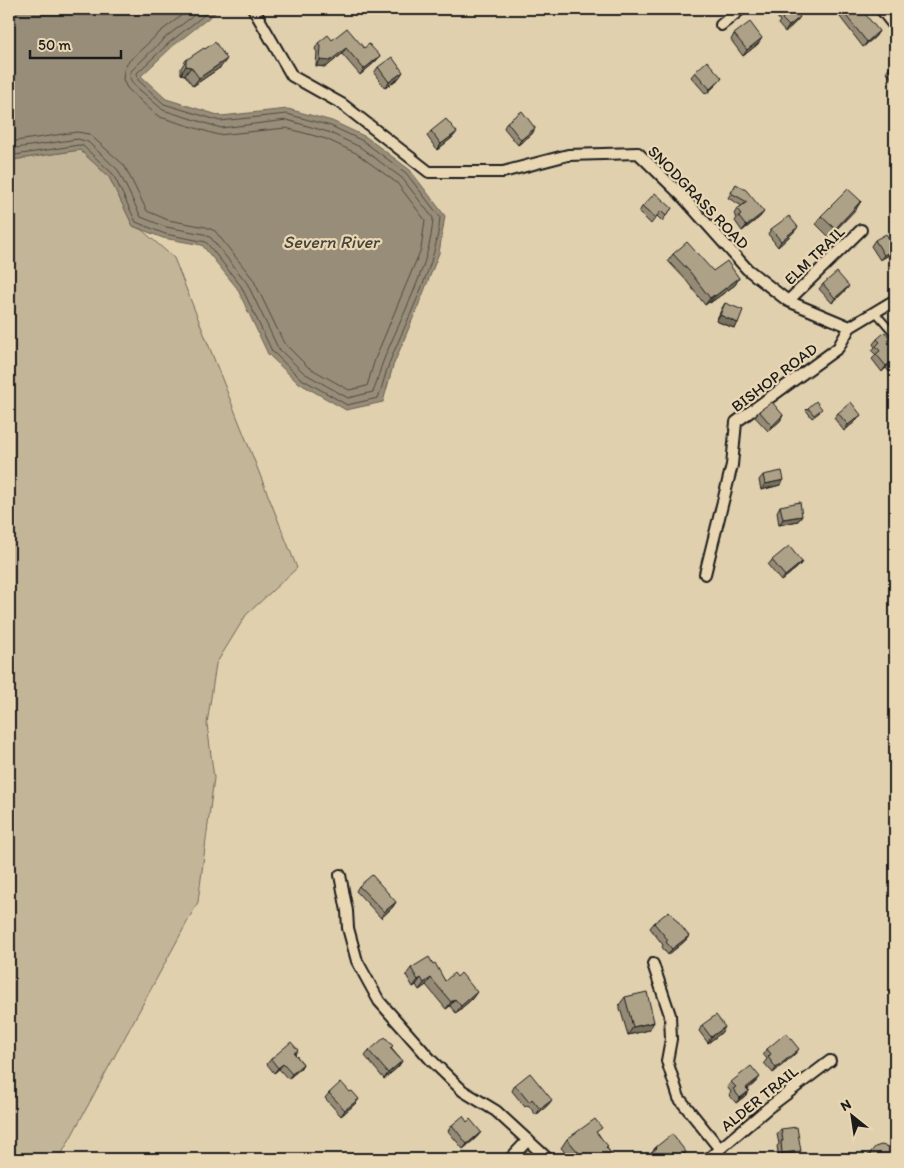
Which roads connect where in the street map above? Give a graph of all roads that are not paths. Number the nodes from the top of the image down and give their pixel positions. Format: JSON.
{"nodes":[{"id":1,"x":741,"y":9,"type":"edge"},
{"id":2,"x":881,"y":9,"type":"edge"},
{"id":3,"x":254,"y":10,"type":"dead end"},
{"id":4,"x":721,"y":25,"type":"dead end"},
{"id":5,"x":895,"y":27,"type":"edge"},
{"id":6,"x":861,"y":230,"type":"dead end"},
{"id":7,"x":895,"y":300,"type":"edge"},
{"id":8,"x":788,"y":301,"type":"junction"},
{"id":9,"x":874,"y":312,"type":"junction"},
{"id":10,"x":850,"y":327,"type":"junction"},
{"id":11,"x":895,"y":335,"type":"edge"},
{"id":12,"x":704,"y":574,"type":"dead end"},
{"id":13,"x":340,"y":875,"type":"dead end"},
{"id":14,"x":653,"y":964,"type":"dead end"},
{"id":15,"x":830,"y":1060,"type":"dead end"},
{"id":16,"x":528,"y":1140,"type":"junction"},
{"id":17,"x":720,"y":1148,"type":"junction"},
{"id":18,"x":510,"y":1159,"type":"edge"},
{"id":19,"x":548,"y":1159,"type":"edge"},
{"id":20,"x":708,"y":1159,"type":"edge"}],
"edges":[{"from":1,"to":4,"type":"street"},
{"from":2,"to":5,"type":"street"},
{"from":3,"to":8,"type":"street","name":"SNODGRASS ROAD"},
{"from":6,"to":8,"type":"street","name":"ELM TRAIL"},
{"from":7,"to":9,"type":"street"},
{"from":8,"to":10,"type":"street","name":"SNODGRASS ROAD"},
{"from":9,"to":10,"type":"street"},
{"from":9,"to":11,"type":"lane"},
{"from":10,"to":12,"type":"street","name":"BISHOP ROAD"},
{"from":13,"to":16,"type":"street"},
{"from":14,"to":17,"type":"street"},
{"from":15,"to":17,"type":"street","name":"ALDER TRAIL"},
{"from":16,"to":18,"type":"street"},
{"from":16,"to":19,"type":"street"},
{"from":17,"to":20,"type":"street","name":"ALDER TRAIL"}]}
